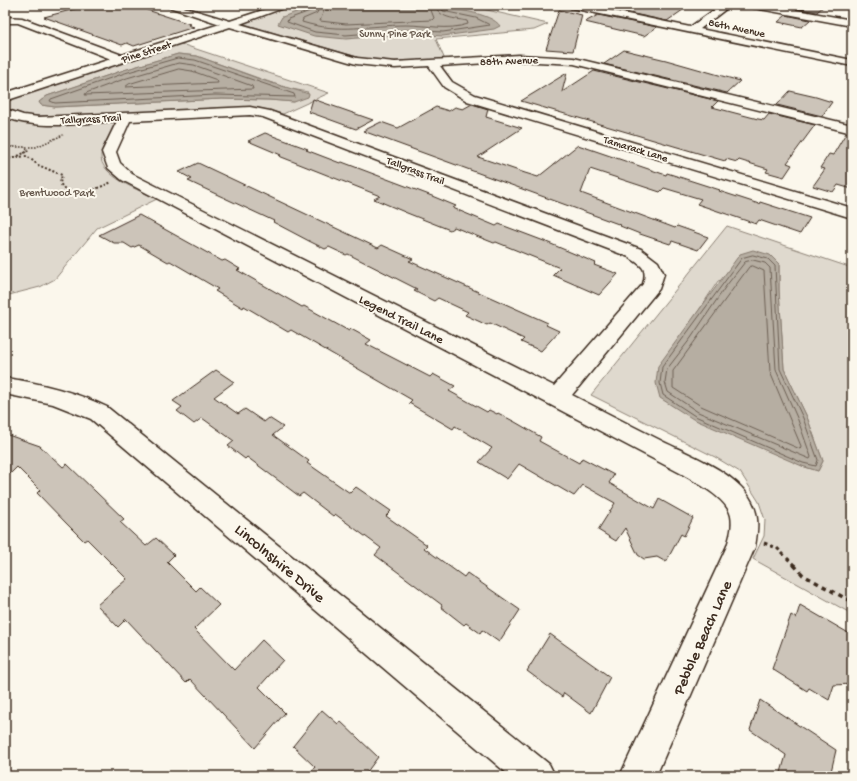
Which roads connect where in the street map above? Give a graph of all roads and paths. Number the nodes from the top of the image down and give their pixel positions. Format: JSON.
{"nodes":[{"id":1,"x":167,"y":5,"type":"edge"},
{"id":2,"x":287,"y":5,"type":"edge"},
{"id":3,"x":571,"y":5,"type":"edge"},
{"id":4,"x":727,"y":5,"type":"edge"},
{"id":5,"x":754,"y":5,"type":"edge"},
{"id":6,"x":589,"y":7,"type":"edge"},
{"id":7,"x":5,"y":20,"type":"edge"},
{"id":8,"x":852,"y":23,"type":"edge"},
{"id":9,"x":229,"y":24,"type":"junction"},
{"id":10,"x":692,"y":30,"type":"junction"},
{"id":11,"x":121,"y":59,"type":"junction"},
{"id":12,"x":433,"y":63,"type":"junction"},
{"id":13,"x":852,"y":63,"type":"edge"},
{"id":14,"x":5,"y":97,"type":"edge"},
{"id":15,"x":5,"y":113,"type":"edge"},
{"id":16,"x":125,"y":117,"type":"junction"},
{"id":17,"x":852,"y":129,"type":"edge"},
{"id":18,"x":69,"y":134,"type":"dead end"},
{"id":19,"x":24,"y":146,"type":"junction"},
{"id":20,"x":5,"y":147,"type":"edge"},
{"id":21,"x":16,"y":157,"type":"junction"},
{"id":22,"x":5,"y":159,"type":"edge"},
{"id":23,"x":127,"y":176,"type":"junction"},
{"id":24,"x":852,"y":213,"type":"edge"},
{"id":25,"x":5,"y":386,"type":"edge"},
{"id":26,"x":557,"y":398,"type":"junction"},
{"id":27,"x":735,"y":497,"type":"joint"},
{"id":28,"x":744,"y":534,"type":"junction"},
{"id":29,"x":852,"y":602,"type":"edge"},
{"id":30,"x":537,"y":776,"type":"edge"},
{"id":31,"x":638,"y":776,"type":"edge"}],
"edges":[{"from":1,"to":9,"type":"street","name":"88th Avenue"},
{"from":2,"to":9,"type":"street","name":"Pine Street"},
{"from":3,"to":6,"type":"street","name":"86th Avenue"},
{"from":4,"to":10,"type":"street"},
{"from":5,"to":8,"type":"street"},
{"from":6,"to":10,"type":"street","name":"86th Avenue"},
{"from":7,"to":11,"type":"street"},
{"from":9,"to":11,"type":"street","name":"Pine Street"},
{"from":9,"to":12,"type":"street","name":"88th Avenue"},
{"from":10,"to":13,"type":"street","name":"86th Avenue"},
{"from":11,"to":14,"type":"street","name":"Pine Street"},
{"from":12,"to":17,"type":"street","name":"88th Avenue"},
{"from":12,"to":24,"type":"street","name":"Tamarack Lane"},
{"from":15,"to":16,"type":"street","name":"Tallgrass Trail"},
{"from":16,"to":23,"type":"street","name":"Legend Trail Lane"},
{"from":16,"to":26,"type":"street","name":"Tallgrass Trail"},
{"from":18,"to":19,"type":"path"},
{"from":19,"to":20,"type":"path"},
{"from":19,"to":21,"type":"path"},
{"from":21,"to":22,"type":"path"},
{"from":21,"to":23,"type":"path"},
{"from":23,"to":26,"type":"street","name":"Legend Trail Lane"},
{"from":25,"to":30,"type":"street","name":"Lincolnshire Drive"},
{"from":26,"to":27,"type":"street","name":"Legend Trail Lane"},
{"from":27,"to":28,"type":"street","name":"Pebble Beach Lane"},
{"from":28,"to":29,"type":"path"},
{"from":28,"to":31,"type":"street","name":"Pebble Beach Lane"}]}
